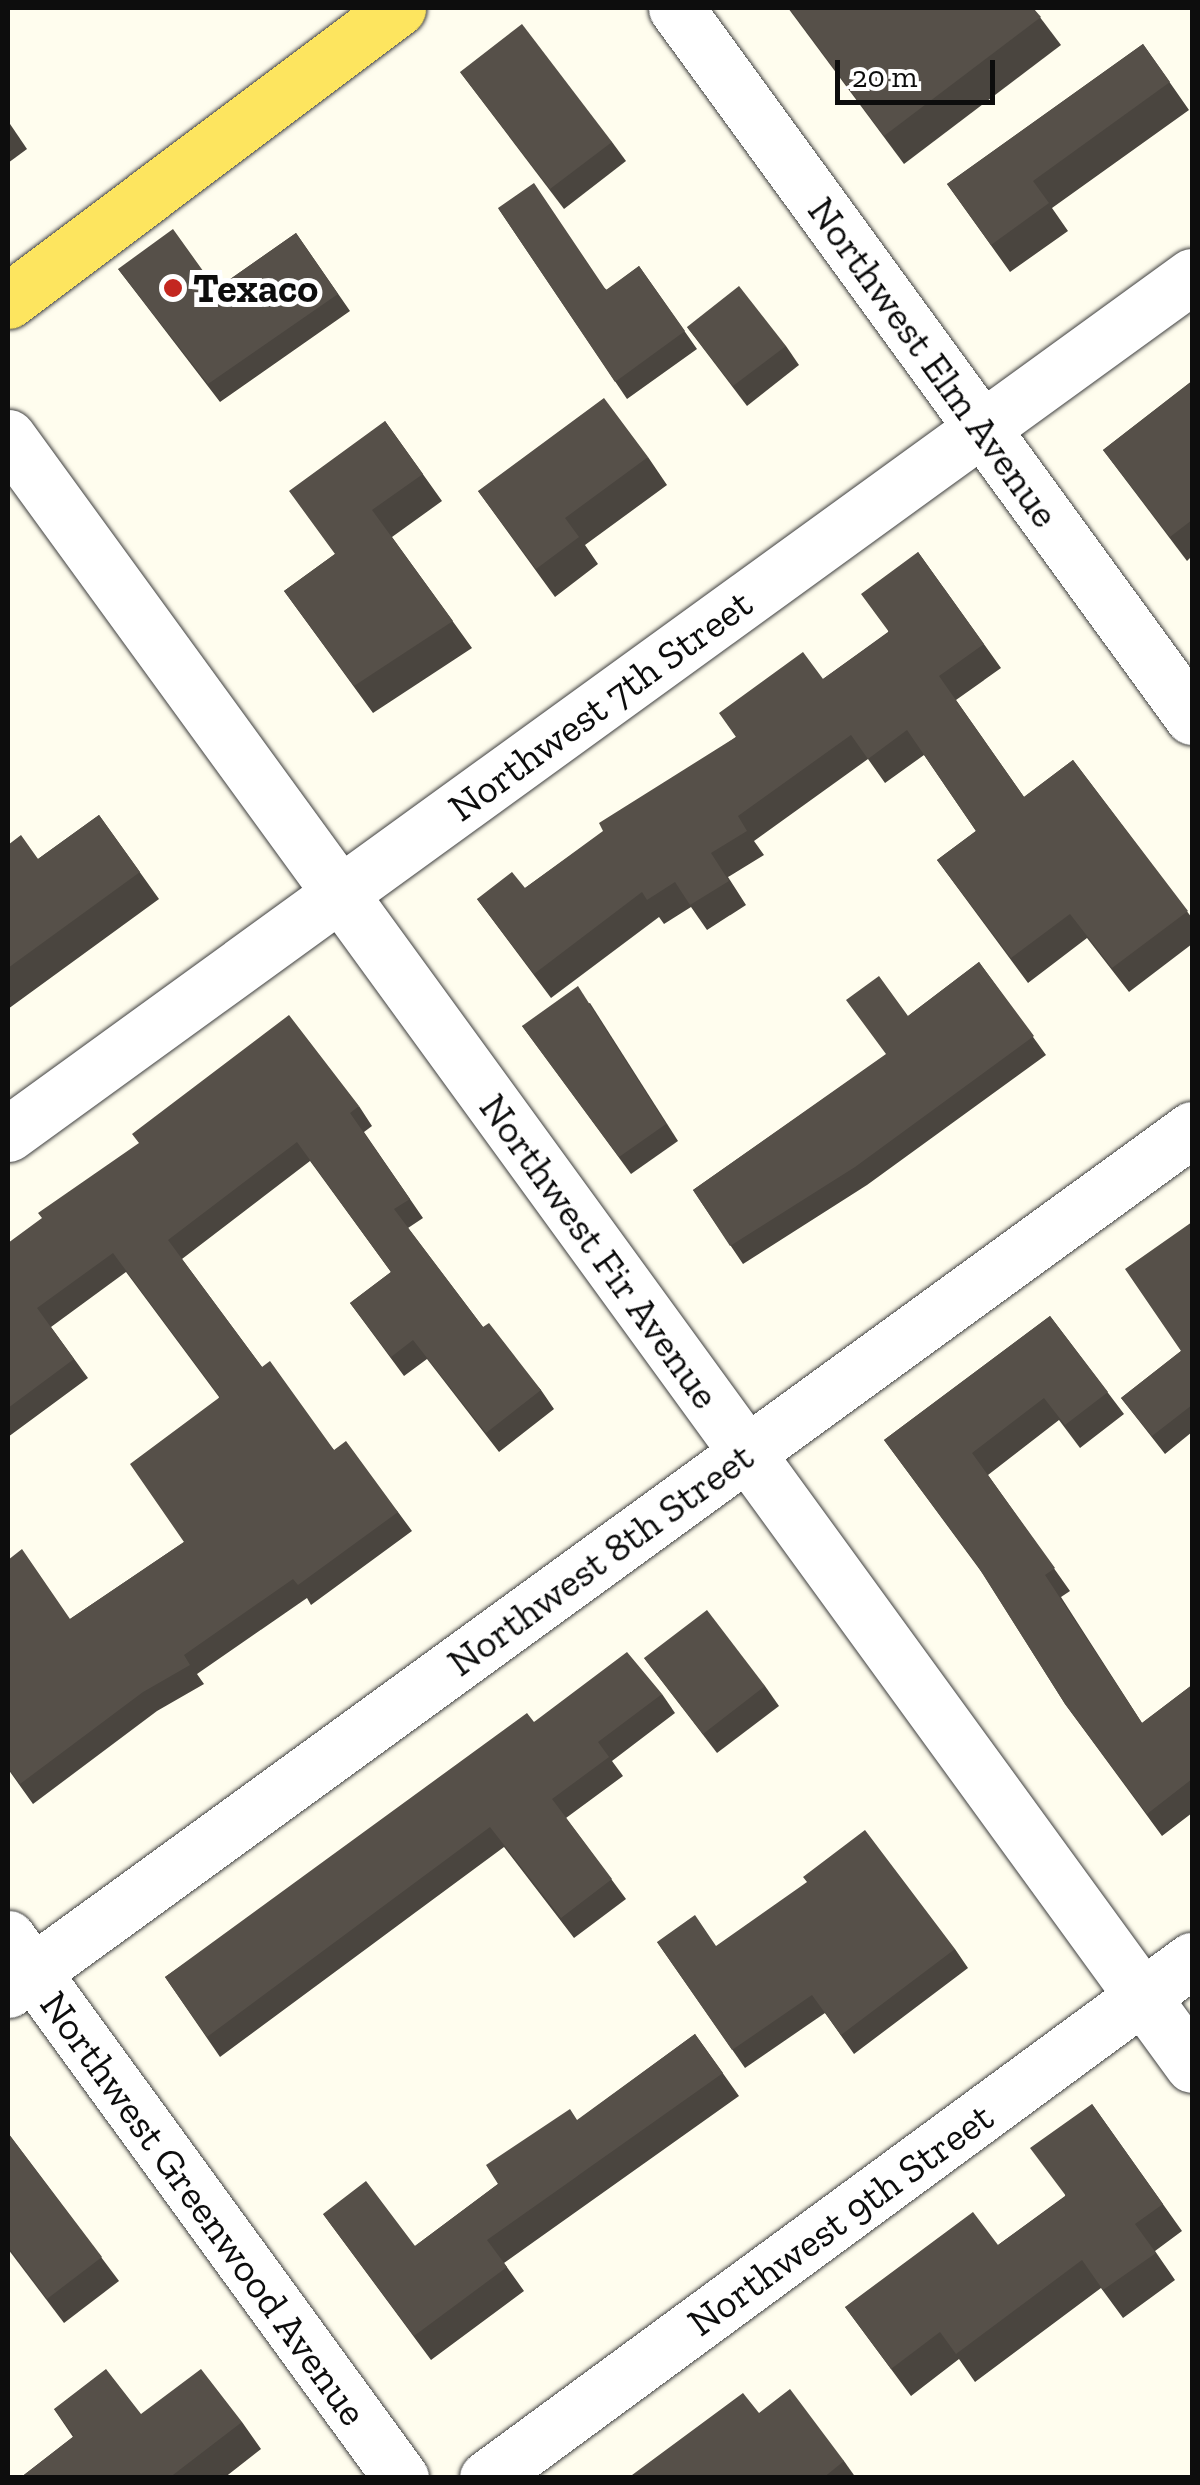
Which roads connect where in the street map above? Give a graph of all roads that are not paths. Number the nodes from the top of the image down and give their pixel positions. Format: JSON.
{"nodes":[{"id":1,"x":398,"y":8,"type":"edge"},
{"id":2,"x":676,"y":8,"type":"edge"},
{"id":3,"x":1192,"y":276,"type":"edge"},
{"id":4,"x":8,"y":302,"type":"edge"},
{"id":5,"x":982,"y":428,"type":"junction"},
{"id":6,"x":8,"y":436,"type":"edge"},
{"id":7,"x":1192,"y":716,"type":"edge"},
{"id":8,"x":339,"y":893,"type":"junction"},
{"id":9,"x":1192,"y":1129,"type":"edge"},
{"id":10,"x":8,"y":1134,"type":"edge"},
{"id":11,"x":747,"y":1452,"type":"junction"},
{"id":12,"x":1192,"y":1960,"type":"edge"},
{"id":13,"x":16,"y":1967,"type":"edge"},
{"id":14,"x":1143,"y":1996,"type":"junction"},
{"id":15,"x":1192,"y":2064,"type":"edge"},
{"id":16,"x":402,"y":2478,"type":"edge"},
{"id":17,"x":487,"y":2478,"type":"edge"}],
"edges":[{"from":1,"to":4,"type":"main road"},
{"from":2,"to":5,"type":"street","name":"Northwest Elm Avenue"},
{"from":3,"to":5,"type":"street","name":"Northwest 7th Street"},
{"from":5,"to":7,"type":"street","name":"Northwest Elm Avenue"},
{"from":5,"to":8,"type":"street","name":"Northwest 7th Street"},
{"from":6,"to":8,"type":"street","name":"Northwest Fir Avenue"},
{"from":8,"to":10,"type":"street","name":"Northwest 7th Street"},
{"from":8,"to":11,"type":"street","name":"Northwest Fir Avenue"},
{"from":9,"to":11,"type":"street","name":"Northwest 8th Street"},
{"from":11,"to":13,"type":"street","name":"Northwest 8th Street"},
{"from":11,"to":14,"type":"street","name":"Northwest Fir Avenue"},
{"from":12,"to":14,"type":"street","name":"Northwest 9th Street"},
{"from":13,"to":16,"type":"street","name":"Northwest Greenwood Avenue"},
{"from":14,"to":15,"type":"street","name":"Northwest Fir Avenue"},
{"from":14,"to":17,"type":"street","name":"Northwest 9th Street"}]}
